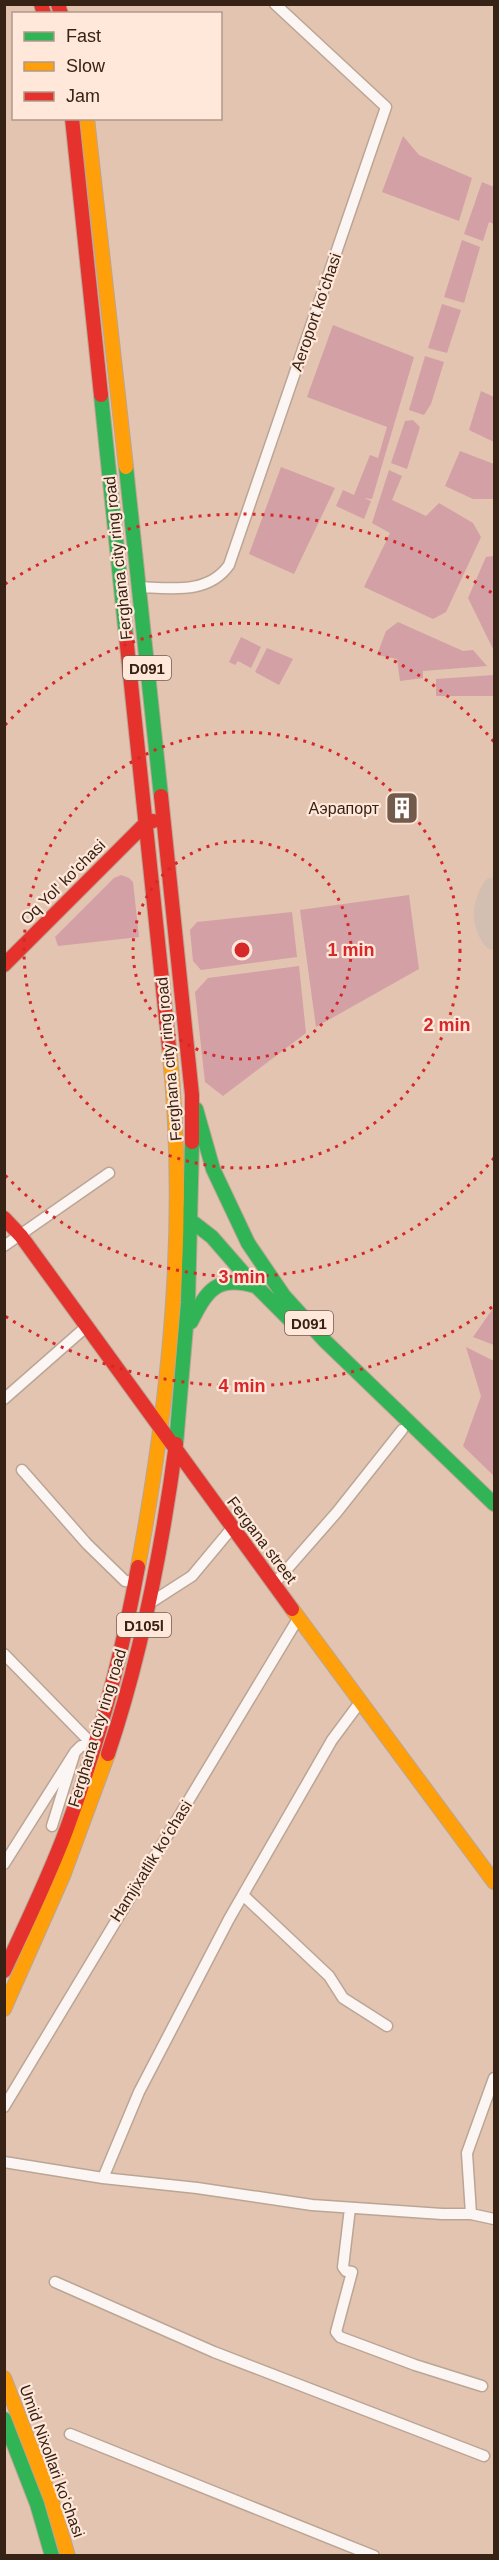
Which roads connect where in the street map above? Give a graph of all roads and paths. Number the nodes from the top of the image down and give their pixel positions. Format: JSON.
{"nodes":[{"id":1,"x":275,"y":4,"type":"edge"},
{"id":2,"x":72,"y":120,"type":"edge"},
{"id":3,"x":87,"y":120,"type":"edge"},
{"id":4,"x":138,"y":587,"type":"junction"},
{"id":5,"x":162,"y":818,"type":"junction"},
{"id":6,"x":146,"y":823,"type":"junction"},
{"id":7,"x":4,"y":964,"type":"edge"},
{"id":8,"x":192,"y":1095,"type":"junction"},
{"id":9,"x":109,"y":1173,"type":"dead end"},
{"id":10,"x":176,"y":1209,"type":"junction"},
{"id":11,"x":4,"y":1218,"type":"edge"},
{"id":12,"x":192,"y":1218,"type":"junction"},
{"id":13,"x":21,"y":1236,"type":"junction"},
{"id":14,"x":4,"y":1246,"type":"edge"},
{"id":15,"x":255,"y":1286,"type":"junction"},
{"id":16,"x":86,"y":1327,"type":"junction"},
{"id":17,"x":188,"y":1327,"type":"junction"},
{"id":18,"x":4,"y":1399,"type":"edge"},
{"id":19,"x":161,"y":1429,"type":"junction"},
{"id":20,"x":402,"y":1430,"type":"junction"},
{"id":21,"x":176,"y":1452,"type":"junction"},
{"id":22,"x":22,"y":1470,"type":"dead end"},
{"id":23,"x":495,"y":1504,"type":"edge"},
{"id":24,"x":495,"y":1519,"type":"edge"},
{"id":25,"x":232,"y":1528,"type":"junction"},
{"id":26,"x":136,"y":1582,"type":"junction"},
{"id":27,"x":274,"y":1584,"type":"junction"},
{"id":28,"x":149,"y":1604,"type":"junction"},
{"id":29,"x":299,"y":1617,"type":"junction"},
{"id":30,"x":4,"y":1654,"type":"edge"},
{"id":31,"x":361,"y":1701,"type":"junction"},
{"id":32,"x":93,"y":1745,"type":"junction"},
{"id":33,"x":75,"y":1752,"type":"junction"},
{"id":34,"x":52,"y":1826,"type":"dead end"},
{"id":35,"x":4,"y":1864,"type":"edge"},
{"id":36,"x":495,"y":1882,"type":"edge"},
{"id":37,"x":244,"y":1896,"type":"junction"},
{"id":38,"x":4,"y":1971,"type":"edge"},
{"id":39,"x":4,"y":2009,"type":"edge"},
{"id":40,"x":387,"y":2026,"type":"dead end"},
{"id":41,"x":495,"y":2078,"type":"edge"},
{"id":42,"x":4,"y":2107,"type":"edge"},
{"id":43,"x":4,"y":2162,"type":"edge"},
{"id":44,"x":103,"y":2178,"type":"junction"},
{"id":45,"x":350,"y":2208,"type":"junction"},
{"id":46,"x":471,"y":2214,"type":"junction"},
{"id":47,"x":495,"y":2219,"type":"edge"},
{"id":48,"x":55,"y":2282,"type":"dead end"},
{"id":49,"x":4,"y":2378,"type":"edge"},
{"id":50,"x":482,"y":2386,"type":"dead end"},
{"id":51,"x":4,"y":2419,"type":"edge"},
{"id":52,"x":70,"y":2434,"type":"dead end"},
{"id":53,"x":484,"y":2456,"type":"dead end"},
{"id":54,"x":52,"y":2556,"type":"edge"},
{"id":55,"x":68,"y":2556,"type":"edge"},
{"id":56,"x":374,"y":2556,"type":"edge"}],
"edges":[{"from":1,"to":4,"type":"street","name":"Aeroport koʻchasi"},
{"from":2,"to":6,"type":"main road","name":"Ferghana city ring road","number":"D091"},
{"from":3,"to":4,"type":"main road","name":"Ferghana city ring road","number":"D091"},
{"from":4,"to":5,"type":"main road","name":"Ferghana city ring road","number":"D091"},
{"from":5,"to":6,"type":"main road"},
{"from":5,"to":8,"type":"main road","name":"Ferghana city ring road","number":"D091"},
{"from":6,"to":7,"type":"main road","name":"Oq Yol' ko'chasi"},
{"from":6,"to":10,"type":"main road","name":"Ferghana city ring road","number":"D091"},
{"from":8,"to":12,"type":"main road","name":"Ferghana city ring road","number":"D091"},
{"from":8,"to":23,"type":"main road","number":"D091"},
{"from":9,"to":13,"type":"street"},
{"from":10,"to":12,"type":"main road","number":"D091"},
{"from":10,"to":19,"type":"main road","name":"Ferghana city ring road","number":"D105l"},
{"from":11,"to":13,"type":"main road","name":"Fergana street"},
{"from":12,"to":15,"type":"main road","number":"D091"},
{"from":12,"to":17,"type":"main road","name":"Ferghana city ring road","number":"D105l"},
{"from":13,"to":14,"type":"street"},
{"from":13,"to":16,"type":"main road","name":"Fergana street"},
{"from":15,"to":17,"type":"main road"},
{"from":15,"to":20,"type":"main road","number":"D091"},
{"from":16,"to":18,"type":"street"},
{"from":16,"to":19,"type":"main road","name":"Fergana street"},
{"from":17,"to":21,"type":"main road","name":"Ferghana city ring road","number":"D105l"},
{"from":19,"to":21,"type":"main road","name":"Fergana street"},
{"from":19,"to":26,"type":"main road","name":"Ferghana city ring road","number":"D105l"},
{"from":20,"to":24,"type":"main road","number":"D091"},
{"from":20,"to":27,"type":"street"},
{"from":21,"to":25,"type":"main road","name":"Fergana street"},
{"from":21,"to":28,"type":"main road","name":"Ferghana city ring road","number":"D105l"},
{"from":22,"to":26,"type":"street"},
{"from":25,"to":27,"type":"main road","name":"Fergana street"},
{"from":25,"to":28,"type":"street"},
{"from":26,"to":32,"type":"main road","name":"Ferghana city ring road","number":"D105l"},
{"from":27,"to":29,"type":"main road","name":"Fergana street"},
{"from":28,"to":39,"type":"main road","name":"Ferghana city ring road","number":"D105l"},
{"from":29,"to":31,"type":"main road","name":"Fergana street"},
{"from":29,"to":42,"type":"street","name":"Hamjixatlik koʻchasi"},
{"from":30,"to":32,"type":"street"},
{"from":31,"to":36,"type":"main road","name":"Fergana street"},
{"from":31,"to":37,"type":"street"},
{"from":32,"to":33,"type":"street"},
{"from":32,"to":38,"type":"main road","name":"Ferghana city ring road","number":"D105l"},
{"from":33,"to":34,"type":"street"},
{"from":33,"to":35,"type":"street"},
{"from":37,"to":40,"type":"street"},
{"from":37,"to":44,"type":"street"},
{"from":41,"to":46,"type":"street"},
{"from":43,"to":44,"type":"street"},
{"from":44,"to":45,"type":"street"},
{"from":45,"to":46,"type":"street"},
{"from":45,"to":50,"type":"street"},
{"from":46,"to":47,"type":"street"},
{"from":48,"to":53,"type":"street"},
{"from":49,"to":55,"type":"main road","name":"Umid Nixollari koʻchasi"},
{"from":51,"to":54,"type":"main road","name":"Umid Nixollari koʻchasi"},
{"from":52,"to":56,"type":"street"}]}
